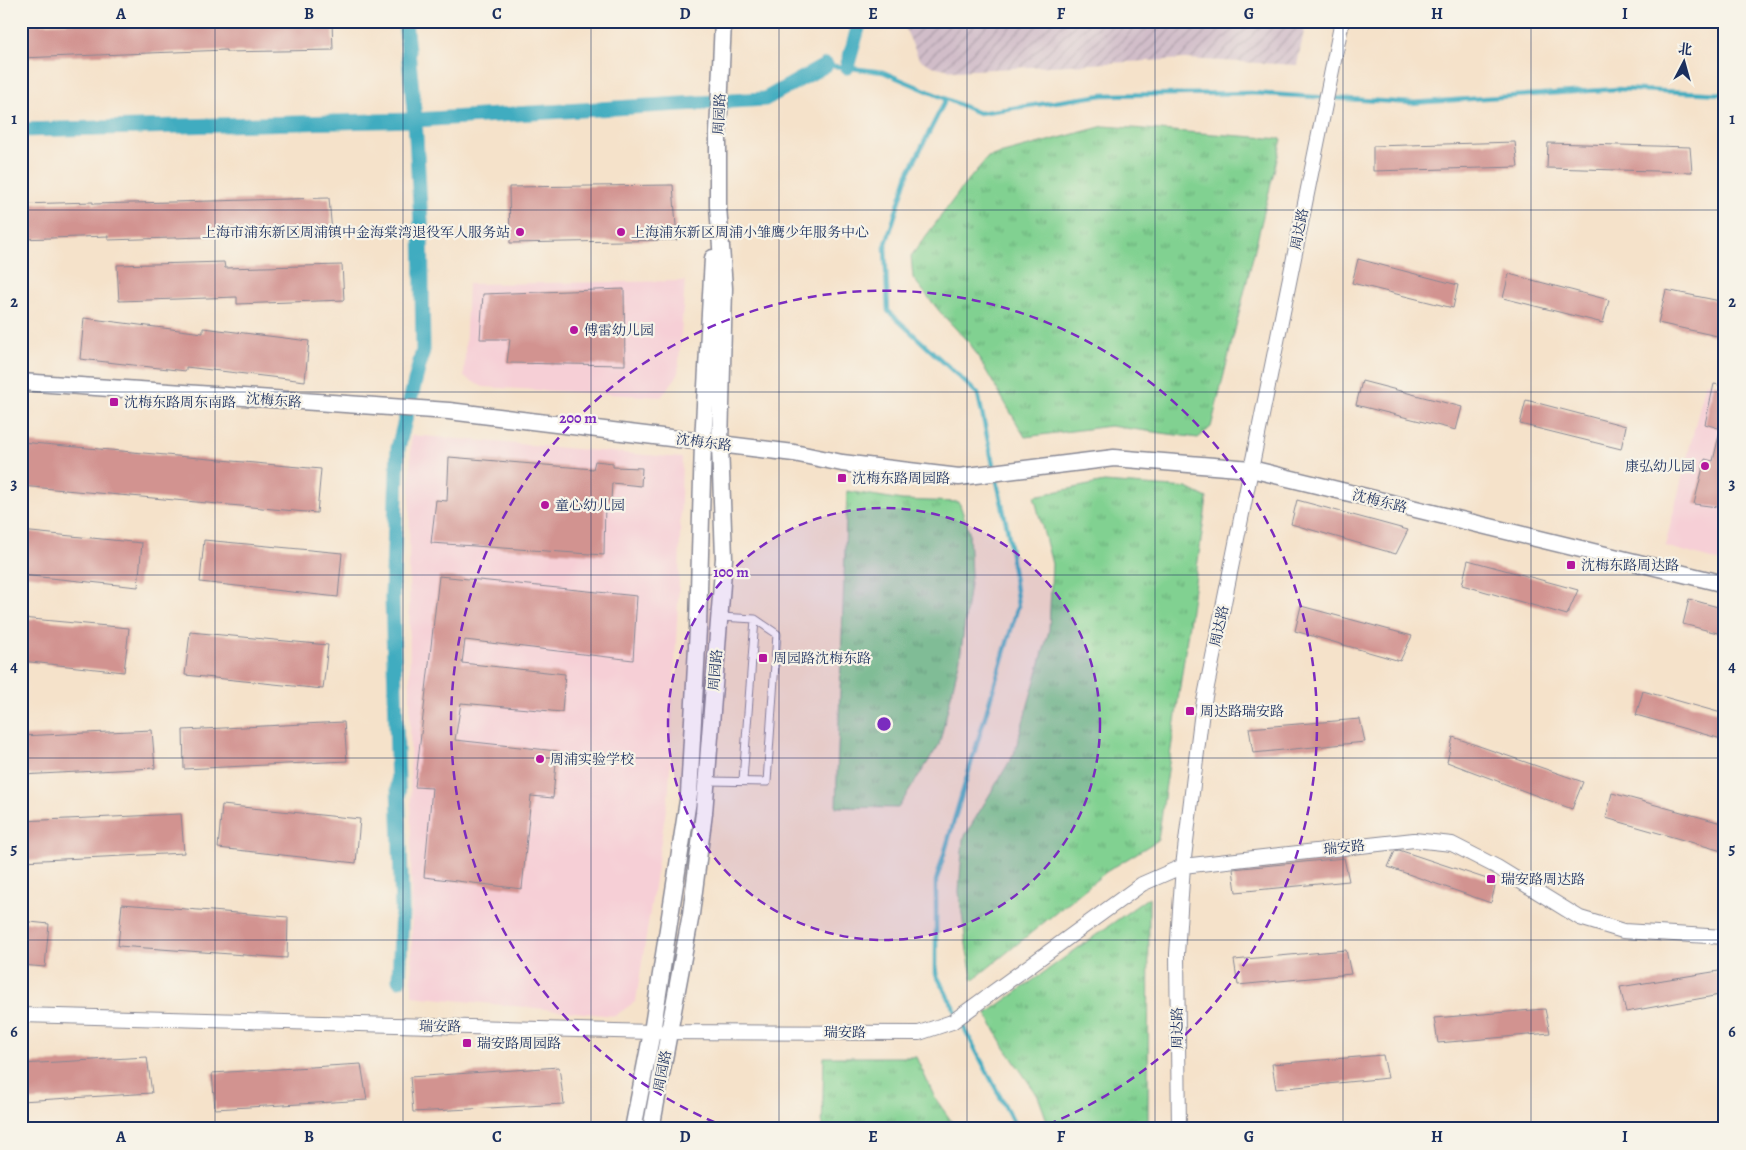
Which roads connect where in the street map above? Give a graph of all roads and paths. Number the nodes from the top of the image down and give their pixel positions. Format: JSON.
{"nodes":[{"id":1,"x":724,"y":21,"type":"edge"},
{"id":2,"x":1342,"y":21,"type":"edge"},
{"id":3,"x":718,"y":206,"type":"junction"},
{"id":4,"x":21,"y":382,"type":"edge"},
{"id":5,"x":703,"y":442,"type":"junction"},
{"id":6,"x":720,"y":444,"type":"junction"},
{"id":7,"x":1251,"y":469,"type":"junction"},
{"id":8,"x":1725,"y":584,"type":"edge"},
{"id":9,"x":720,"y":617,"type":"junction"},
{"id":10,"x":755,"y":619,"type":"junction"},
{"id":11,"x":708,"y":780,"type":"junction"},
{"id":12,"x":743,"y":780,"type":"junction"},
{"id":13,"x":1184,"y":866,"type":"junction"},
{"id":14,"x":1725,"y":937,"type":"edge"},
{"id":15,"x":21,"y":1015,"type":"edge"},
{"id":16,"x":652,"y":1032,"type":"junction"},
{"id":17,"x":670,"y":1032,"type":"junction"},
{"id":18,"x":633,"y":1129,"type":"edge"},
{"id":19,"x":651,"y":1129,"type":"edge"},
{"id":20,"x":1179,"y":1129,"type":"edge"}],
"edges":[{"from":1,"to":3,"type":"street","name":"周园路"},
{"from":2,"to":7,"type":"street","name":"周达路"},
{"from":3,"to":5,"type":"street","name":"周园路"},
{"from":3,"to":6,"type":"street","name":"周园路"},
{"from":4,"to":5,"type":"street","name":"沈梅东路"},
{"from":5,"to":6,"type":"street","name":"沈梅东路"},
{"from":5,"to":16,"type":"street","name":"周园路"},
{"from":6,"to":7,"type":"street","name":"沈梅东路"},
{"from":6,"to":9,"type":"street","name":"周园路"},
{"from":7,"to":8,"type":"street","name":"沈梅东路"},
{"from":7,"to":13,"type":"street","name":"周达路"},
{"from":9,"to":10,"type":"lane"},
{"from":9,"to":11,"type":"street","name":"周园路"},
{"from":10,"to":12,"type":"lane"},
{"from":10,"to":12,"type":"lane"},
{"from":11,"to":12,"type":"lane"},
{"from":11,"to":17,"type":"street","name":"周园路"},
{"from":13,"to":14,"type":"street","name":"瑞安路"},
{"from":13,"to":17,"type":"street","name":"瑞安路"},
{"from":13,"to":20,"type":"street","name":"周达路"},
{"from":15,"to":16,"type":"street","name":"瑞安路"},
{"from":16,"to":17,"type":"street","name":"瑞安路"},
{"from":16,"to":18,"type":"street","name":"周园路"},
{"from":17,"to":19,"type":"street","name":"周园路"}]}
